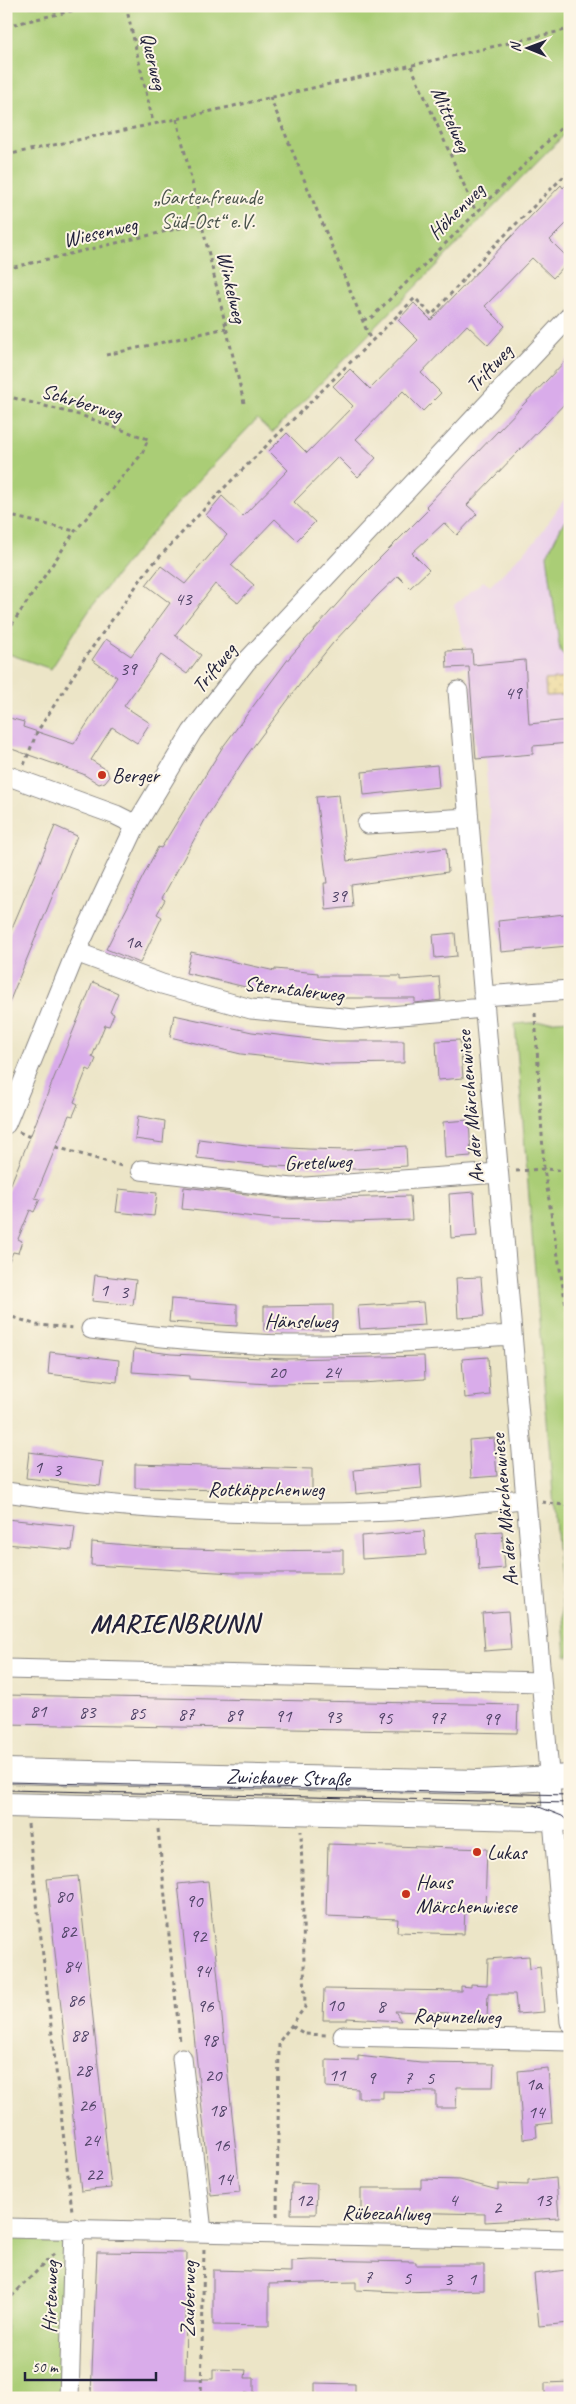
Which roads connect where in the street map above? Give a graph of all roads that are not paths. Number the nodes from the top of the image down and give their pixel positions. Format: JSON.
{"nodes":[{"id":1,"x":570,"y":316,"type":"edge"},
{"id":2,"x":458,"y":691,"type":"dead end"},
{"id":3,"x":12,"y":777,"type":"edge"},
{"id":4,"x":468,"y":818,"type":"junction"},
{"id":5,"x":366,"y":824,"type":"dead end"},
{"id":6,"x":136,"y":825,"type":"junction"},
{"id":7,"x":76,"y":952,"type":"junction"},
{"id":8,"x":570,"y":990,"type":"edge"},
{"id":9,"x":484,"y":1002,"type":"junction"},
{"id":10,"x":6,"y":1124,"type":"edge"},
{"id":11,"x":140,"y":1170,"type":"road end"},
{"id":12,"x":498,"y":1173,"type":"junction"},
{"id":13,"x":91,"y":1329,"type":"road end"},
{"id":14,"x":512,"y":1335,"type":"junction"},
{"id":15,"x":6,"y":1492,"type":"edge"},
{"id":16,"x":526,"y":1500,"type":"junction"},
{"id":17,"x":6,"y":1669,"type":"edge"},
{"id":18,"x":541,"y":1682,"type":"junction"},
{"id":19,"x":6,"y":1772,"type":"edge"},
{"id":20,"x":560,"y":1777,"type":"edge"},
{"id":21,"x":16,"y":1805,"type":"edge"},
{"id":22,"x":561,"y":1819,"type":"edge"},
{"id":23,"x":570,"y":2022,"type":"edge"},
{"id":24,"x":343,"y":2036,"type":"road end"},
{"id":25,"x":570,"y":2041,"type":"edge"},
{"id":26,"x":182,"y":2058,"type":"road end"},
{"id":27,"x":6,"y":2228,"type":"edge"},
{"id":28,"x":74,"y":2228,"type":"junction"},
{"id":29,"x":202,"y":2231,"type":"junction"},
{"id":30,"x":570,"y":2240,"type":"edge"},
{"id":31,"x":69,"y":2398,"type":"edge"}],
"edges":[{"from":1,"to":6,"type":"street","name":"Triftweg"},
{"from":2,"to":4,"type":"street","name":"An der Märchenwiese"},
{"from":3,"to":6,"type":"street"},
{"from":4,"to":5,"type":"street"},
{"from":4,"to":9,"type":"street","name":"An der Märchenwiese"},
{"from":6,"to":7,"type":"street","name":"Triftweg"},
{"from":7,"to":9,"type":"street","name":"Sterntalerweg"},
{"from":7,"to":10,"type":"street","name":"Triftweg"},
{"from":8,"to":9,"type":"street"},
{"from":9,"to":12,"type":"street","name":"An der Märchenwiese"},
{"from":11,"to":12,"type":"street","name":"Gretelweg"},
{"from":12,"to":14,"type":"street","name":"An der Märchenwiese"},
{"from":13,"to":14,"type":"street","name":"Hänselweg"},
{"from":14,"to":16,"type":"street","name":"An der Märchenwiese"},
{"from":15,"to":16,"type":"street","name":"Rotkäppchenweg"},
{"from":16,"to":18,"type":"street","name":"An der Märchenwiese"},
{"from":17,"to":18,"type":"street"},
{"from":18,"to":20,"type":"street","name":"An der Märchenwiese"},
{"from":19,"to":20,"type":"main road","name":"Zwickauer Straße"},
{"from":20,"to":22,"type":"street","name":"An der Märchenwiese"},
{"from":21,"to":22,"type":"main road","name":"Zwickauer Straße"},
{"from":22,"to":23,"type":"street","name":"An der Märchenwiese"},
{"from":24,"to":25,"type":"street","name":"Rapunzelweg"},
{"from":26,"to":29,"type":"street"},
{"from":27,"to":28,"type":"street","name":"Rübezahlweg"},
{"from":28,"to":29,"type":"street","name":"Rübezahlweg"},
{"from":28,"to":31,"type":"street","name":"Hirtenweg"},
{"from":29,"to":30,"type":"street","name":"Rübezahlweg"}]}
